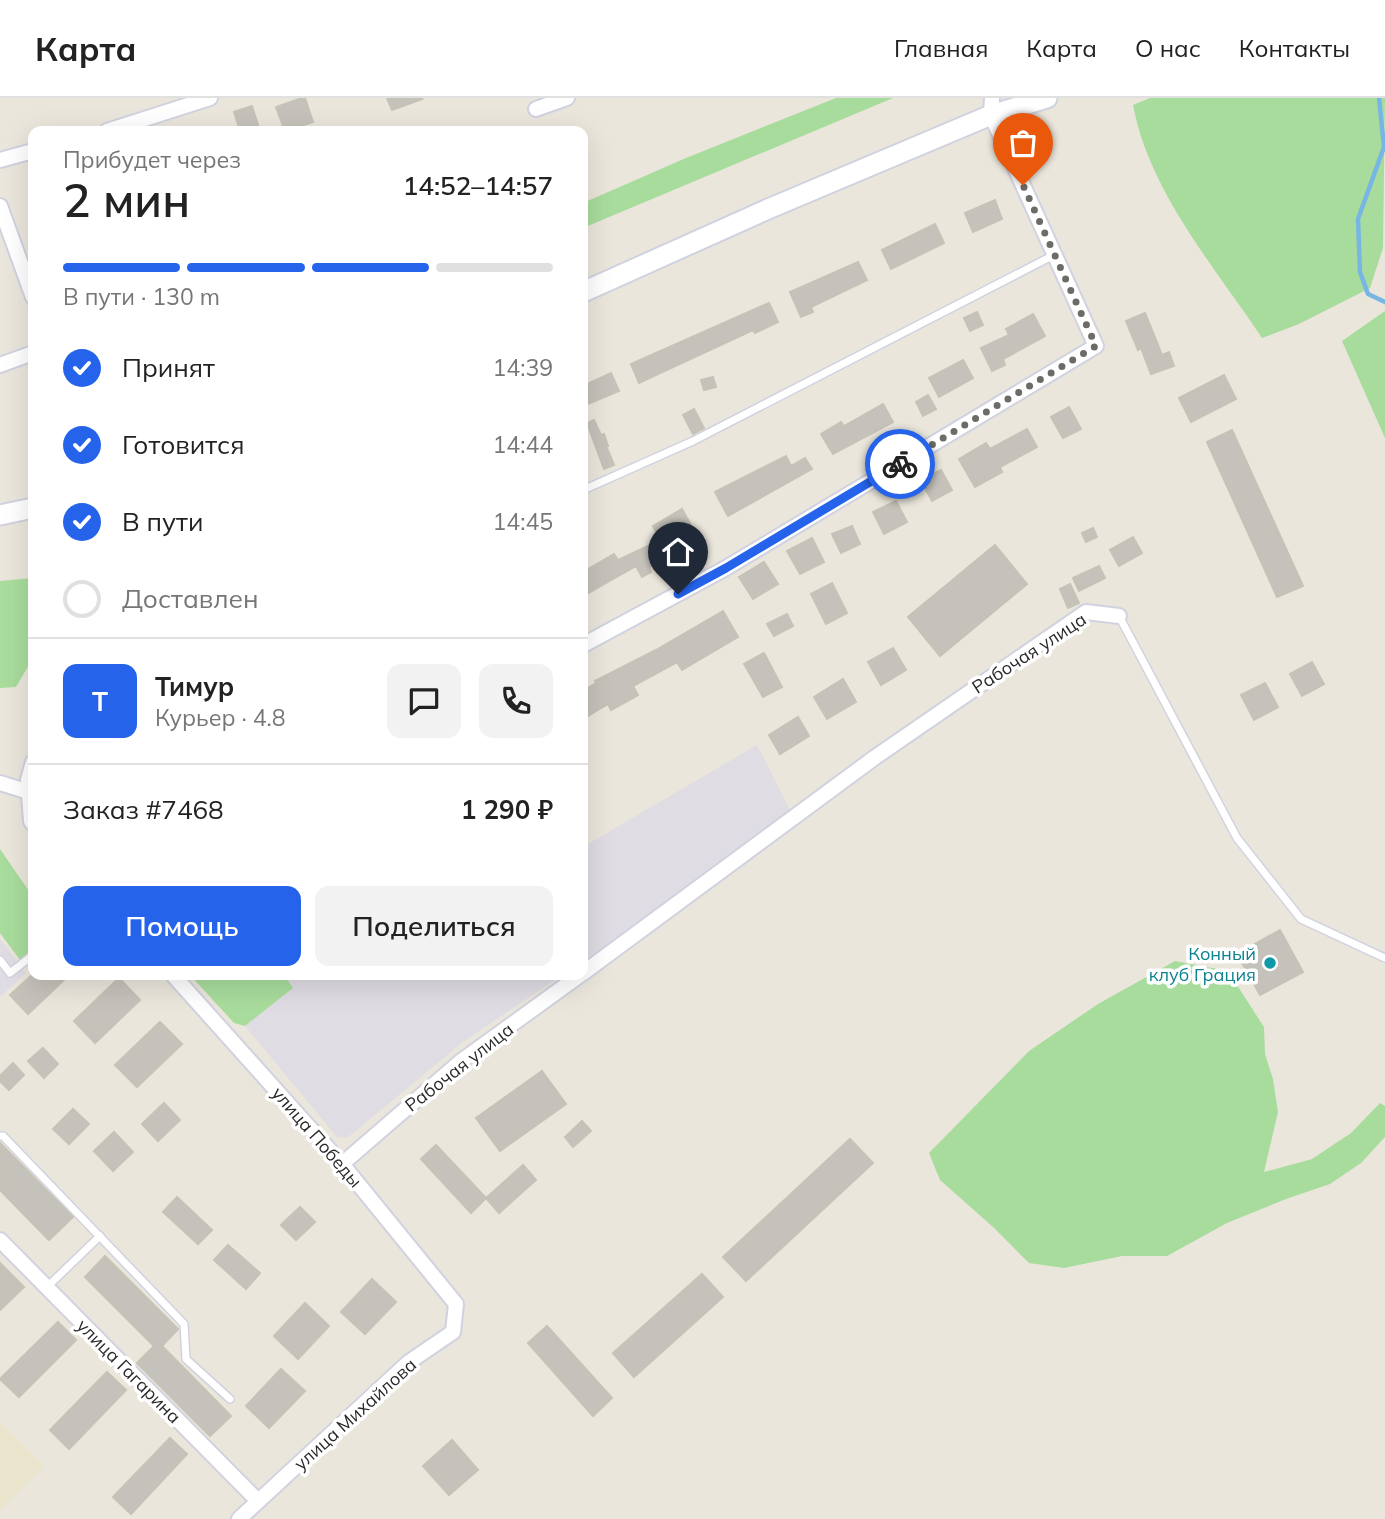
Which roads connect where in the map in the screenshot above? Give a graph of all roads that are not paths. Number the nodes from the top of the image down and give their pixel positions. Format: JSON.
{"nodes":[{"id":1,"x":210,"y":98,"type":"edge"},
{"id":2,"x":566,"y":98,"type":"edge"},
{"id":3,"x":1047,"y":98,"type":"edge"},
{"id":4,"x":992,"y":106,"type":"edge"},
{"id":5,"x":536,"y":109,"type":"dead end"},
{"id":6,"x":123,"y":126,"type":"edge"},
{"id":7,"x":28,"y":152,"type":"edge"},
{"id":8,"x":0,"y":160,"type":"edge"},
{"id":9,"x":0,"y":206,"type":"edge"},
{"id":10,"x":1055,"y":255,"type":"junction"},
{"id":11,"x":28,"y":283,"type":"edge"},
{"id":12,"x":588,"y":290,"type":"edge"},
{"id":13,"x":28,"y":355,"type":"edge"},
{"id":14,"x":0,"y":365,"type":"edge"},
{"id":15,"x":588,"y":488,"type":"edge"},
{"id":16,"x":28,"y":509,"type":"edge"},
{"id":17,"x":0,"y":515,"type":"edge"},
{"id":18,"x":1119,"y":616,"type":"joint"},
{"id":19,"x":588,"y":642,"type":"edge"},
{"id":20,"x":0,"y":783,"type":"edge"},
{"id":21,"x":28,"y":792,"type":"edge"},
{"id":22,"x":1385,"y":958,"type":"edge"},
{"id":23,"x":28,"y":959,"type":"edge"},
{"id":24,"x":0,"y":960,"type":"edge"},
{"id":25,"x":588,"y":970,"type":"edge"},
{"id":26,"x":177,"y":980,"type":"edge"},
{"id":27,"x":574,"y":980,"type":"edge"},
{"id":28,"x":0,"y":1136,"type":"edge"},
{"id":29,"x":341,"y":1164,"type":"junction"},
{"id":30,"x":100,"y":1236,"type":"junction"},
{"id":31,"x":0,"y":1240,"type":"edge"},
{"id":32,"x":47,"y":1287,"type":"junction"},
{"id":33,"x":456,"y":1304,"type":"joint"},
{"id":34,"x":230,"y":1399,"type":"dead end"},
{"id":35,"x":258,"y":1501,"type":"junction"},
{"id":36,"x":239,"y":1519,"type":"edge"}],
"edges":[{"from":1,"to":6,"type":"street"},
{"from":2,"to":5,"type":"street"},
{"from":3,"to":4,"type":"main road"},
{"from":4,"to":10,"type":"street"},
{"from":4,"to":12,"type":"main road"},
{"from":7,"to":8,"type":"street"},
{"from":9,"to":11,"type":"street"},
{"from":10,"to":15,"type":"lane"},
{"from":10,"to":19,"type":"street"},
{"from":13,"to":14,"type":"street"},
{"from":16,"to":17,"type":"main road"},
{"from":18,"to":22,"type":"lane","name":"Рабочая улица"},
{"from":18,"to":25,"type":"street","name":"Рабочая улица"},
{"from":20,"to":21,"type":"street"},
{"from":23,"to":24,"type":"lane"},
{"from":26,"to":29,"type":"street","name":"улица Победы"},
{"from":27,"to":29,"type":"street","name":"Рабочая улица"},
{"from":28,"to":30,"type":"lane"},
{"from":29,"to":33,"type":"street","name":"улица Победы"},
{"from":30,"to":32,"type":"lane"},
{"from":30,"to":34,"type":"lane"},
{"from":31,"to":32,"type":"street","name":"улица Гагарина"},
{"from":32,"to":35,"type":"street","name":"улица Гагарина"},
{"from":33,"to":35,"type":"street","name":"улица Михайлова"},
{"from":35,"to":36,"type":"street","name":"улица Михайлова"}]}
